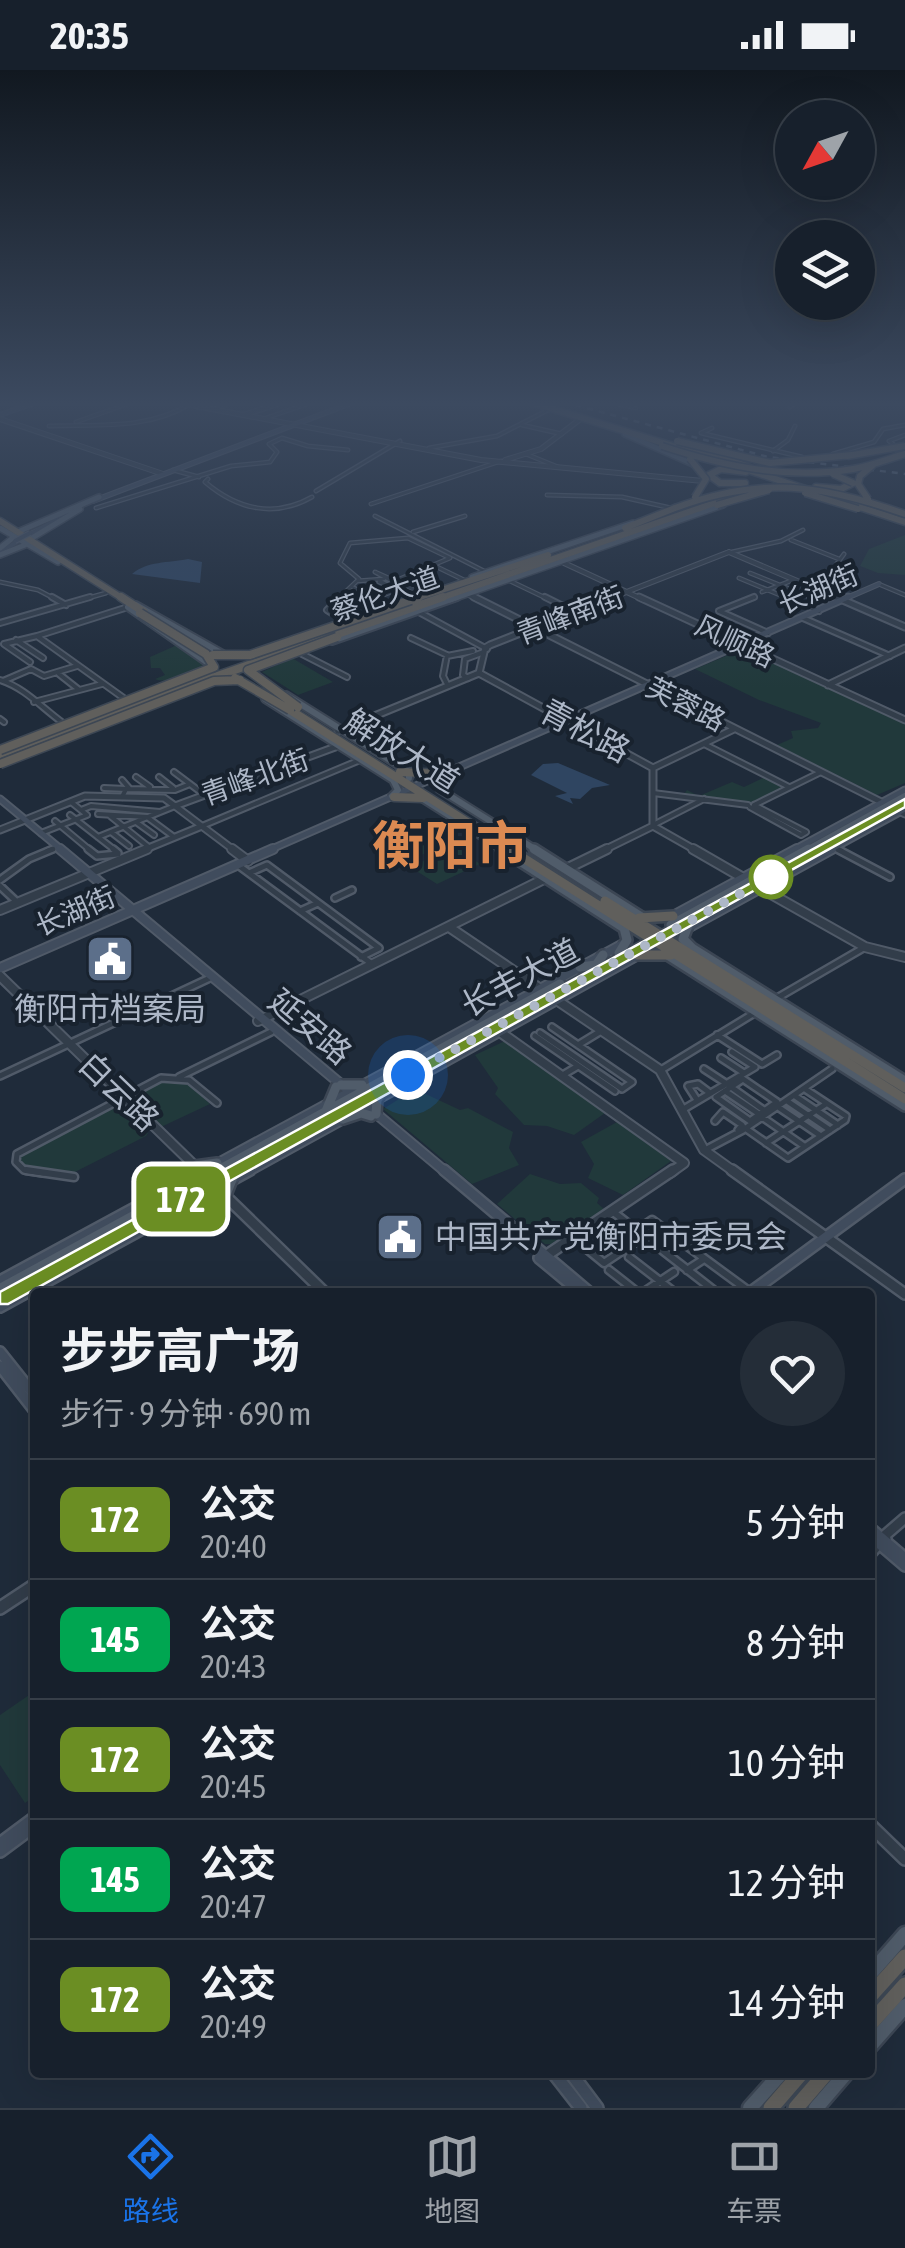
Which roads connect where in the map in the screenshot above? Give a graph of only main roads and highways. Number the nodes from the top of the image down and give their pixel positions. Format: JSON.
{"nodes":[{"id":1,"x":107,"y":497,"type":"edge"},
{"id":2,"x":107,"y":497,"type":"edge"},
{"id":3,"x":690,"y":497,"type":"edge"},
{"id":4,"x":693,"y":497,"type":"edge"},
{"id":5,"x":701,"y":497,"type":"edge"},
{"id":6,"x":720,"y":497,"type":"edge"},
{"id":7,"x":739,"y":497,"type":"edge"},
{"id":8,"x":740,"y":497,"type":"edge"},
{"id":9,"x":815,"y":497,"type":"edge"},
{"id":10,"x":826,"y":497,"type":"edge"},
{"id":11,"x":839,"y":497,"type":"edge"},
{"id":12,"x":850,"y":497,"type":"edge"},
{"id":13,"x":866,"y":497,"type":"edge"},
{"id":14,"x":96,"y":502,"type":"junction"},
{"id":15,"x":882,"y":506,"type":"junction"},
{"id":16,"x":673,"y":508,"type":"junction"},
{"id":17,"x":712,"y":508,"type":"junction"},
{"id":18,"x":861,"y":509,"type":"junction"},
{"id":19,"x":905,"y":520,"type":"edge"},
{"id":20,"x":0,"y":523,"type":"edge"},
{"id":21,"x":20,"y":530,"type":"junction"},
{"id":22,"x":31,"y":535,"type":"junction"},
{"id":23,"x":612,"y":536,"type":"junction"},
{"id":24,"x":631,"y":538,"type":"junction"},
{"id":25,"x":15,"y":540,"type":"junction"},
{"id":26,"x":26,"y":545,"type":"junction"},
{"id":27,"x":0,"y":551,"type":"edge"},
{"id":28,"x":577,"y":551,"type":"junction"},
{"id":29,"x":544,"y":554,"type":"junction"},
{"id":30,"x":589,"y":554,"type":"junction"},
{"id":31,"x":58,"y":560,"type":"junction"},
{"id":32,"x":542,"y":568,"type":"junction"},
{"id":33,"x":488,"y":572,"type":"junction"},
{"id":34,"x":523,"y":573,"type":"junction"},
{"id":35,"x":881,"y":585,"type":"road end"},
{"id":36,"x":418,"y":597,"type":"junction"},
{"id":37,"x":844,"y":600,"type":"junction"},
{"id":38,"x":137,"y":609,"type":"junction"},
{"id":39,"x":804,"y":618,"type":"junction"},
{"id":40,"x":341,"y":636,"type":"junction"},
{"id":41,"x":743,"y":644,"type":"junction"},
{"id":42,"x":241,"y":657,"type":"junction"},
{"id":43,"x":208,"y":665,"type":"junction"},
{"id":44,"x":256,"y":669,"type":"junction"},
{"id":45,"x":225,"y":680,"type":"junction"},
{"id":46,"x":268,"y":692,"type":"junction"},
{"id":47,"x":294,"y":708,"type":"junction"},
{"id":48,"x":340,"y":730,"type":"junction"},
{"id":49,"x":342,"y":747,"type":"junction"},
{"id":50,"x":0,"y":757,"type":"edge"},
{"id":51,"x":444,"y":774,"type":"junction"},
{"id":52,"x":411,"y":783,"type":"junction"},
{"id":53,"x":393,"y":796,"type":"junction"},
{"id":54,"x":0,"y":802,"type":"edge"},
{"id":55,"x":898,"y":805,"type":"edge"},
{"id":56,"x":23,"y":821,"type":"junction"},
{"id":57,"x":478,"y":826,"type":"junction"},
{"id":58,"x":247,"y":860,"type":"junction"},
{"id":59,"x":563,"y":871,"type":"junction"},
{"id":60,"x":86,"y":874,"type":"junction"},
{"id":61,"x":544,"y":874,"type":"junction"},
{"id":62,"x":752,"y":883,"type":"junction"},
{"id":63,"x":130,"y":911,"type":"junction"},
{"id":64,"x":672,"y":916,"type":"joint"},
{"id":65,"x":631,"y":917,"type":"junction"},
{"id":66,"x":646,"y":920,"type":"junction"},
{"id":67,"x":687,"y":925,"type":"junction"},
{"id":68,"x":655,"y":936,"type":"junction"},
{"id":69,"x":625,"y":942,"type":"junction"},
{"id":70,"x":619,"y":953,"type":"junction"},
{"id":71,"x":664,"y":953,"type":"junction"},
{"id":72,"x":603,"y":955,"type":"junction"},
{"id":73,"x":638,"y":956,"type":"joint"},
{"id":74,"x":679,"y":956,"type":"junction"},
{"id":75,"x":596,"y":965,"type":"junction"},
{"id":76,"x":580,"y":967,"type":"junction"},
{"id":77,"x":615,"y":968,"type":"junction"},
{"id":78,"x":0,"y":973,"type":"edge"},
{"id":79,"x":586,"y":977,"type":"junction"},
{"id":80,"x":548,"y":995,"type":"junction"},
{"id":81,"x":749,"y":1000,"type":"junction"},
{"id":82,"x":772,"y":1001,"type":"junction"},
{"id":83,"x":756,"y":1012,"type":"junction"},
{"id":84,"x":260,"y":1020,"type":"junction"},
{"id":85,"x":505,"y":1022,"type":"junction"},
{"id":86,"x":500,"y":1032,"type":"junction"},
{"id":87,"x":478,"y":1036,"type":"junction"},
{"id":88,"x":424,"y":1058,"type":"junction"},
{"id":89,"x":408,"y":1060,"type":"joint"},
{"id":90,"x":362,"y":1085,"type":"joint"},
{"id":91,"x":905,"y":1085,"type":"edge"},
{"id":92,"x":385,"y":1088,"type":"junction"},
{"id":93,"x":334,"y":1100,"type":"junction"},
{"id":94,"x":355,"y":1100,"type":"junction"},
{"id":95,"x":376,"y":1100,"type":"junction"},
{"id":96,"x":905,"y":1102,"type":"edge"},
{"id":97,"x":325,"y":1112,"type":"junction"},
{"id":98,"x":343,"y":1119,"type":"joint"},
{"id":99,"x":217,"y":1163,"type":"joint"},
{"id":100,"x":238,"y":1168,"type":"junction"},
{"id":101,"x":186,"y":1180,"type":"junction"},
{"id":102,"x":207,"y":1181,"type":"junction"},
{"id":103,"x":228,"y":1181,"type":"junction"},
{"id":104,"x":905,"y":1181,"type":"edge"},
{"id":105,"x":173,"y":1195,"type":"junction"},
{"id":106,"x":197,"y":1198,"type":"joint"},
{"id":107,"x":156,"y":1204,"type":"junction"},
{"id":108,"x":132,"y":1210,"type":"junction"},
{"id":109,"x":543,"y":1258,"type":"junction"},
{"id":110,"x":0,"y":1281,"type":"edge"},
{"id":111,"x":34,"y":1288,"type":"edge"},
{"id":112,"x":576,"y":1288,"type":"edge"},
{"id":113,"x":583,"y":1288,"type":"edge"},
{"id":114,"x":759,"y":1288,"type":"edge"},
{"id":115,"x":0,"y":1289,"type":"edge"},
{"id":116,"x":30,"y":1290,"type":"edge"},
{"id":117,"x":0,"y":1298,"type":"edge"},
{"id":118,"x":0,"y":1307,"type":"edge"},
{"id":119,"x":0,"y":1352,"type":"edge"},
{"id":120,"x":0,"y":1366,"type":"edge"},
{"id":121,"x":30,"y":1390,"type":"edge"},
{"id":122,"x":30,"y":1405,"type":"edge"},
{"id":123,"x":875,"y":1545,"type":"edge"},
{"id":124,"x":875,"y":1546,"type":"edge"},
{"id":125,"x":905,"y":1558,"type":"edge"},
{"id":126,"x":905,"y":1566,"type":"edge"},
{"id":127,"x":30,"y":1825,"type":"edge"},
{"id":128,"x":0,"y":1847,"type":"edge"},
{"id":129,"x":905,"y":1934,"type":"edge"},
{"id":130,"x":905,"y":1957,"type":"edge"},
{"id":131,"x":875,"y":1968,"type":"edge"},
{"id":132,"x":905,"y":1985,"type":"edge"},
{"id":133,"x":875,"y":1990,"type":"edge"},
{"id":134,"x":905,"y":2006,"type":"edge"},
{"id":135,"x":875,"y":2018,"type":"edge"},
{"id":136,"x":875,"y":2040,"type":"edge"},
{"id":137,"x":558,"y":2078,"type":"edge"},
{"id":138,"x":574,"y":2078,"type":"edge"},
{"id":139,"x":777,"y":2078,"type":"edge"},
{"id":140,"x":797,"y":2078,"type":"edge"},
{"id":141,"x":822,"y":2078,"type":"edge"},
{"id":142,"x":842,"y":2078,"type":"edge"},
{"id":143,"x":581,"y":2108,"type":"edge"},
{"id":144,"x":597,"y":2108,"type":"edge"},
{"id":145,"x":750,"y":2108,"type":"edge"},
{"id":146,"x":770,"y":2108,"type":"edge"},
{"id":147,"x":796,"y":2108,"type":"edge"},
{"id":148,"x":816,"y":2108,"type":"edge"}],
"edges":[{"from":1,"to":14,"type":"main road"},
{"from":2,"to":14,"type":"main road"},
{"from":3,"to":16,"type":"main road"},
{"from":4,"to":16,"type":"highway","bridge":true},
{"from":5,"to":16,"type":"highway","bridge":true},
{"from":6,"to":23,"type":"highway","name":"蔡伦大道"},
{"from":7,"to":17,"type":"main road"},
{"from":8,"to":17,"type":"highway","bridge":true},
{"from":9,"to":18,"type":"highway","bridge":true},
{"from":10,"to":18,"type":"highway"},
{"from":11,"to":19,"type":"highway"},
{"from":12,"to":15,"type":"highway","bridge":true},
{"from":13,"to":15,"type":"highway","bridge":true},
{"from":14,"to":21,"type":"main road"},
{"from":14,"to":22,"type":"main road"},
{"from":15,"to":19,"type":"highway","bridge":true},
{"from":16,"to":23,"type":"highway"},
{"from":16,"to":29,"type":"main road"},
{"from":17,"to":23,"type":"highway"},
{"from":17,"to":24,"type":"main road"},
{"from":18,"to":19,"type":"highway"},
{"from":20,"to":21,"type":"main road"},
{"from":20,"to":25,"type":"main road"},
{"from":20,"to":31,"type":"highway"},
{"from":21,"to":22,"type":"main road"},
{"from":22,"to":25,"type":"main road","bridge":true},
{"from":22,"to":31,"type":"main road"},
{"from":23,"to":24,"type":"highway"},
{"from":23,"to":28,"type":"highway","name":"蔡伦大道"},
{"from":23,"to":29,"type":"highway","name":"蔡伦大道"},
{"from":24,"to":30,"type":"main road"},
{"from":25,"to":26,"type":"main road"},
{"from":25,"to":27,"type":"main road"},
{"from":26,"to":27,"type":"main road"},
{"from":26,"to":31,"type":"main road"},
{"from":28,"to":30,"type":"highway"},
{"from":28,"to":32,"type":"highway"},
{"from":28,"to":34,"type":"highway"},
{"from":28,"to":50,"type":"highway","name":"蔡伦大道"},
{"from":29,"to":33,"type":"highway"},
{"from":29,"to":50,"type":"highway","name":"蔡伦大道"},
{"from":30,"to":32,"type":"main road"},
{"from":31,"to":38,"type":"highway"},
{"from":31,"to":38,"type":"highway"},
{"from":32,"to":34,"type":"main road"},
{"from":33,"to":36,"type":"highway"},
{"from":33,"to":36,"type":"main road"},
{"from":34,"to":40,"type":"highway"},
{"from":35,"to":37,"type":"main road","name":"长湖街"},
{"from":36,"to":42,"type":"highway","bridge":true},
{"from":36,"to":42,"type":"main road"},
{"from":37,"to":39,"type":"main road","name":"长湖街"},
{"from":37,"to":39,"type":"main road","name":"长湖街"},
{"from":38,"to":42,"type":"main road"},
{"from":38,"to":43,"type":"highway","bridge":true},
{"from":38,"to":43,"type":"main road"},
{"from":39,"to":41,"type":"main road","name":"长湖街"},
{"from":39,"to":41,"type":"main road","name":"长湖街"},
{"from":40,"to":44,"type":"highway","bridge":true},
{"from":40,"to":44,"type":"main road"},
{"from":41,"to":51,"type":"main road","name":"长湖街"},
{"from":42,"to":43,"type":"highway","bridge":true},
{"from":42,"to":43,"type":"highway","bridge":true},
{"from":42,"to":44,"type":"highway","name":"解放大道","bridge":true},
{"from":43,"to":45,"type":"highway","name":"解放大道","bridge":true},
{"from":43,"to":50,"type":"highway","bridge":true},
{"from":43,"to":50,"type":"main road"},
{"from":44,"to":45,"type":"highway","bridge":true},
{"from":44,"to":46,"type":"highway","name":"解放大道","bridge":true},
{"from":44,"to":48,"type":"main road"},
{"from":45,"to":46,"type":"highway","name":"解放大道","bridge":true},
{"from":45,"to":49,"type":"main road"},
{"from":45,"to":50,"type":"highway","bridge":true},
{"from":46,"to":47,"type":"highway","name":"解放大道","bridge":true},
{"from":47,"to":48,"type":"highway","name":"解放大道"},
{"from":47,"to":49,"type":"highway","name":"解放大道"},
{"from":48,"to":52,"type":"highway","name":"解放大道"},
{"from":49,"to":52,"type":"highway","name":"解放大道"},
{"from":49,"to":52,"type":"main road"},
{"from":51,"to":52,"type":"highway"},
{"from":51,"to":52,"type":"main road","name":"长湖街"},
{"from":51,"to":57,"type":"main road"},
{"from":52,"to":53,"type":"highway"},
{"from":52,"to":53,"type":"main road"},
{"from":52,"to":57,"type":"highway","name":"解放大道"},
{"from":52,"to":57,"type":"highway","name":"解放大道"},
{"from":53,"to":58,"type":"main road","name":"长湖街"},
{"from":54,"to":56,"type":"main road","name":"延安路"},
{"from":55,"to":62,"type":"main road","name":"长丰大道"},
{"from":55,"to":62,"type":"main road","name":"长丰大道"},
{"from":56,"to":60,"type":"main road","name":"延安路"},
{"from":56,"to":60,"type":"main road","name":"延安路"},
{"from":57,"to":59,"type":"highway","name":"解放大道"},
{"from":57,"to":61,"type":"main road"},
{"from":57,"to":61,"type":"highway","name":"解放大道"},
{"from":58,"to":63,"type":"main road","name":"长湖街"},
{"from":58,"to":63,"type":"main road","name":"长湖街"},
{"from":59,"to":65,"type":"highway","name":"解放大道"},
{"from":59,"to":66,"type":"main road"},
{"from":60,"to":63,"type":"main road","name":"延安路"},
{"from":61,"to":68,"type":"highway","name":"解放大道"},
{"from":61,"to":69,"type":"main road"},
{"from":62,"to":64,"type":"main road"},
{"from":62,"to":67,"type":"main road","name":"长丰大道"},
{"from":62,"to":68,"type":"main road","name":"长丰大道"},
{"from":63,"to":78,"type":"main road","name":"长湖街"},
{"from":63,"to":84,"type":"main road","name":"延安路"},
{"from":64,"to":66,"type":"highway"},
{"from":65,"to":66,"type":"highway"},
{"from":65,"to":68,"type":"highway","name":"解放大道"},
{"from":67,"to":68,"type":"main road","name":"长丰大道"},
{"from":67,"to":82,"type":"main road"},
{"from":68,"to":70,"type":"main road","name":"长丰大道"},
{"from":68,"to":74,"type":"highway","name":"解放大道"},
{"from":68,"to":79,"type":"main road","name":"长丰大道"},
{"from":68,"to":82,"type":"highway","name":"解放大道"},
{"from":69,"to":70,"type":"main road"},
{"from":69,"to":72,"type":"main road"},
{"from":70,"to":75,"type":"main road","name":"长丰大道"},
{"from":71,"to":73,"type":"highway"},
{"from":71,"to":74,"type":"highway"},
{"from":71,"to":83,"type":"main road"},
{"from":72,"to":75,"type":"main road"},
{"from":72,"to":76,"type":"main road"},
{"from":73,"to":77,"type":"main road"},
{"from":74,"to":81,"type":"highway","name":"解放大道"},
{"from":75,"to":76,"type":"main road"},
{"from":75,"to":80,"type":"main road","name":"长丰大道"},
{"from":76,"to":80,"type":"main road"},
{"from":77,"to":79,"type":"main road"},
{"from":77,"to":80,"type":"main road"},
{"from":79,"to":80,"type":"main road","name":"长丰大道"},
{"from":80,"to":85,"type":"main road","name":"长丰大道"},
{"from":80,"to":86,"type":"main road"},
{"from":80,"to":88,"type":"main road"},
{"from":80,"to":88,"type":"main road","name":"长丰大道"},
{"from":81,"to":83,"type":"highway"},
{"from":81,"to":96,"type":"highway","name":"解放大道"},
{"from":82,"to":91,"type":"highway","name":"解放大道"},
{"from":83,"to":96,"type":"main road"},
{"from":84,"to":94,"type":"main road","name":"延安路"},
{"from":84,"to":94,"type":"main road","name":"延安路"},
{"from":85,"to":86,"type":"main road"},
{"from":85,"to":87,"type":"main road","name":"长丰大道"},
{"from":86,"to":87,"type":"main road"},
{"from":86,"to":95,"type":"main road"},
{"from":87,"to":88,"type":"main road","name":"长丰大道"},
{"from":88,"to":89,"type":"main road"},
{"from":88,"to":92,"type":"main road","name":"长丰大道"},
{"from":88,"to":94,"type":"main road","name":"长丰大道"},
{"from":89,"to":90,"type":"main road"},
{"from":90,"to":94,"type":"main road"},
{"from":92,"to":94,"type":"main road","name":"长丰大道"},
{"from":92,"to":95,"type":"main road"},
{"from":93,"to":94,"type":"main road"},
{"from":93,"to":97,"type":"main road"},
{"from":93,"to":99,"type":"main road"},
{"from":94,"to":95,"type":"main road"},
{"from":94,"to":97,"type":"main road","name":"长丰大道"},
{"from":94,"to":98,"type":"main road"},
{"from":94,"to":100,"type":"main road","name":"长丰大道"},
{"from":94,"to":109,"type":"main road","name":"延安路"},
{"from":97,"to":102,"type":"main road","name":"长丰大道"},
{"from":98,"to":103,"type":"main road"},
{"from":99,"to":102,"type":"main road"},
{"from":100,"to":102,"type":"main road","name":"长丰大道"},
{"from":100,"to":103,"type":"main road"},
{"from":101,"to":102,"type":"main road"},
{"from":101,"to":105,"type":"main road"},
{"from":101,"to":108,"type":"main road"},
{"from":102,"to":103,"type":"main road"},
{"from":102,"to":105,"type":"main road","name":"长丰大道"},
{"from":102,"to":106,"type":"main road"},
{"from":102,"to":117,"type":"main road","name":"长丰大道"},
{"from":104,"to":114,"type":"main road"},
{"from":105,"to":107,"type":"main road","name":"长丰大道"},
{"from":106,"to":111,"type":"main road"},
{"from":107,"to":108,"type":"main road"},
{"from":107,"to":115,"type":"main road","name":"长丰大道"},
{"from":108,"to":110,"type":"main road"},
{"from":109,"to":112,"type":"main road","name":"延安路"},
{"from":109,"to":113,"type":"main road","name":"延安路"},
{"from":116,"to":118,"type":"main road"},
{"from":119,"to":121,"type":"main road"},
{"from":120,"to":122,"type":"main road"},
{"from":123,"to":125,"type":"main road"},
{"from":124,"to":126,"type":"main road"},
{"from":127,"to":128,"type":"main road"},
{"from":129,"to":131,"type":"main road"},
{"from":130,"to":133,"type":"highway"},
{"from":132,"to":135,"type":"highway"},
{"from":134,"to":136,"type":"main road"},
{"from":137,"to":143,"type":"main road"},
{"from":138,"to":144,"type":"main road"},
{"from":139,"to":145,"type":"main road"},
{"from":140,"to":146,"type":"highway"},
{"from":141,"to":147,"type":"highway"},
{"from":142,"to":148,"type":"main road"}]}
